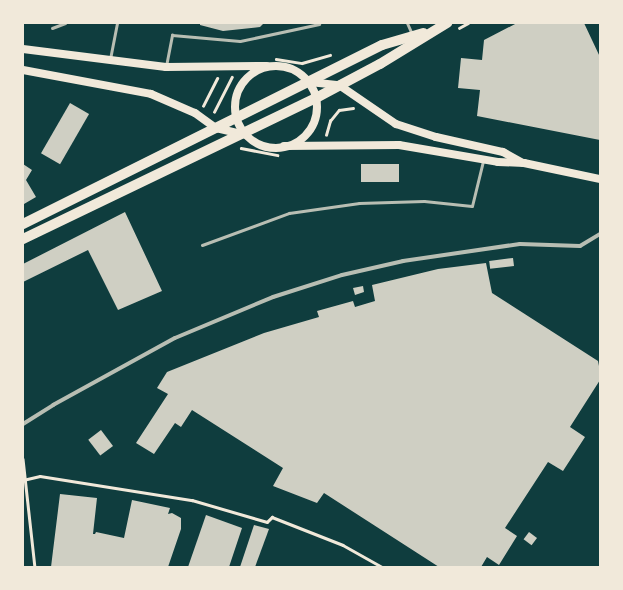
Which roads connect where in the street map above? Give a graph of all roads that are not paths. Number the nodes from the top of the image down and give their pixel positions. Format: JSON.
{"nodes":[{"id":1,"x":65,"y":23,"type":"edge"},
{"id":2,"x":118,"y":23,"type":"edge"},
{"id":3,"x":407,"y":23,"type":"edge"},
{"id":4,"x":318,"y":24,"type":"dead end"},
{"id":5,"x":450,"y":27,"type":"edge"},
{"id":6,"x":52,"y":28,"type":"dead end"},
{"id":7,"x":427,"y":33,"type":"junction"},
{"id":8,"x":412,"y":35,"type":"junction"},
{"id":9,"x":23,"y":49,"type":"edge"},
{"id":10,"x":110,"y":61,"type":"junction"},
{"id":11,"x":274,"y":66,"type":"junction"},
{"id":12,"x":166,"y":67,"type":"junction"},
{"id":13,"x":23,"y":70,"type":"edge"},
{"id":14,"x":309,"y":82,"type":"junction"},
{"id":15,"x":339,"y":85,"type":"junction"},
{"id":16,"x":316,"y":98,"type":"junction"},
{"id":17,"x":236,"y":118,"type":"junction"},
{"id":18,"x":216,"y":128,"type":"junction"},
{"id":19,"x":244,"y":134,"type":"junction"},
{"id":20,"x":284,"y":146,"type":"junction"},
{"id":21,"x":484,"y":159,"type":"junction"},
{"id":22,"x":524,"y":163,"type":"junction"},
{"id":23,"x":600,"y":179,"type":"edge"},
{"id":24,"x":23,"y":224,"type":"edge"},
{"id":25,"x":600,"y":234,"type":"edge"},
{"id":26,"x":23,"y":239,"type":"edge"},
{"id":27,"x":202,"y":245,"type":"dead end"},
{"id":28,"x":23,"y":424,"type":"edge"}],
"edges":[{"from":1,"to":6,"type":"lane"},
{"from":2,"to":10,"type":"lane"},
{"from":3,"to":8,"type":"lane"},
{"from":4,"to":12,"type":"lane"},
{"from":5,"to":7,"type":"main road"},
{"from":7,"to":8,"type":"main road"},
{"from":7,"to":15,"type":"main road"},
{"from":8,"to":14,"type":"main road"},
{"from":9,"to":10,"type":"main road"},
{"from":10,"to":12,"type":"main road"},
{"from":11,"to":12,"type":"main road"},
{"from":11,"to":14,"type":"main road"},
{"from":11,"to":17,"type":"main road"},
{"from":13,"to":18,"type":"main road"},
{"from":14,"to":15,"type":"main road"},
{"from":14,"to":16,"type":"main road"},
{"from":14,"to":17,"type":"main road"},
{"from":15,"to":16,"type":"main road"},
{"from":15,"to":22,"type":"main road"},
{"from":16,"to":19,"type":"main road"},
{"from":16,"to":20,"type":"main road"},
{"from":17,"to":18,"type":"main road"},
{"from":17,"to":19,"type":"main road"},
{"from":18,"to":19,"type":"main road"},
{"from":18,"to":24,"type":"main road"},
{"from":19,"to":20,"type":"main road"},
{"from":19,"to":26,"type":"main road"},
{"from":20,"to":21,"type":"main road"},
{"from":21,"to":22,"type":"main road"},
{"from":21,"to":27,"type":"lane"},
{"from":22,"to":23,"type":"main road"},
{"from":25,"to":28,"type":"street"}]}
